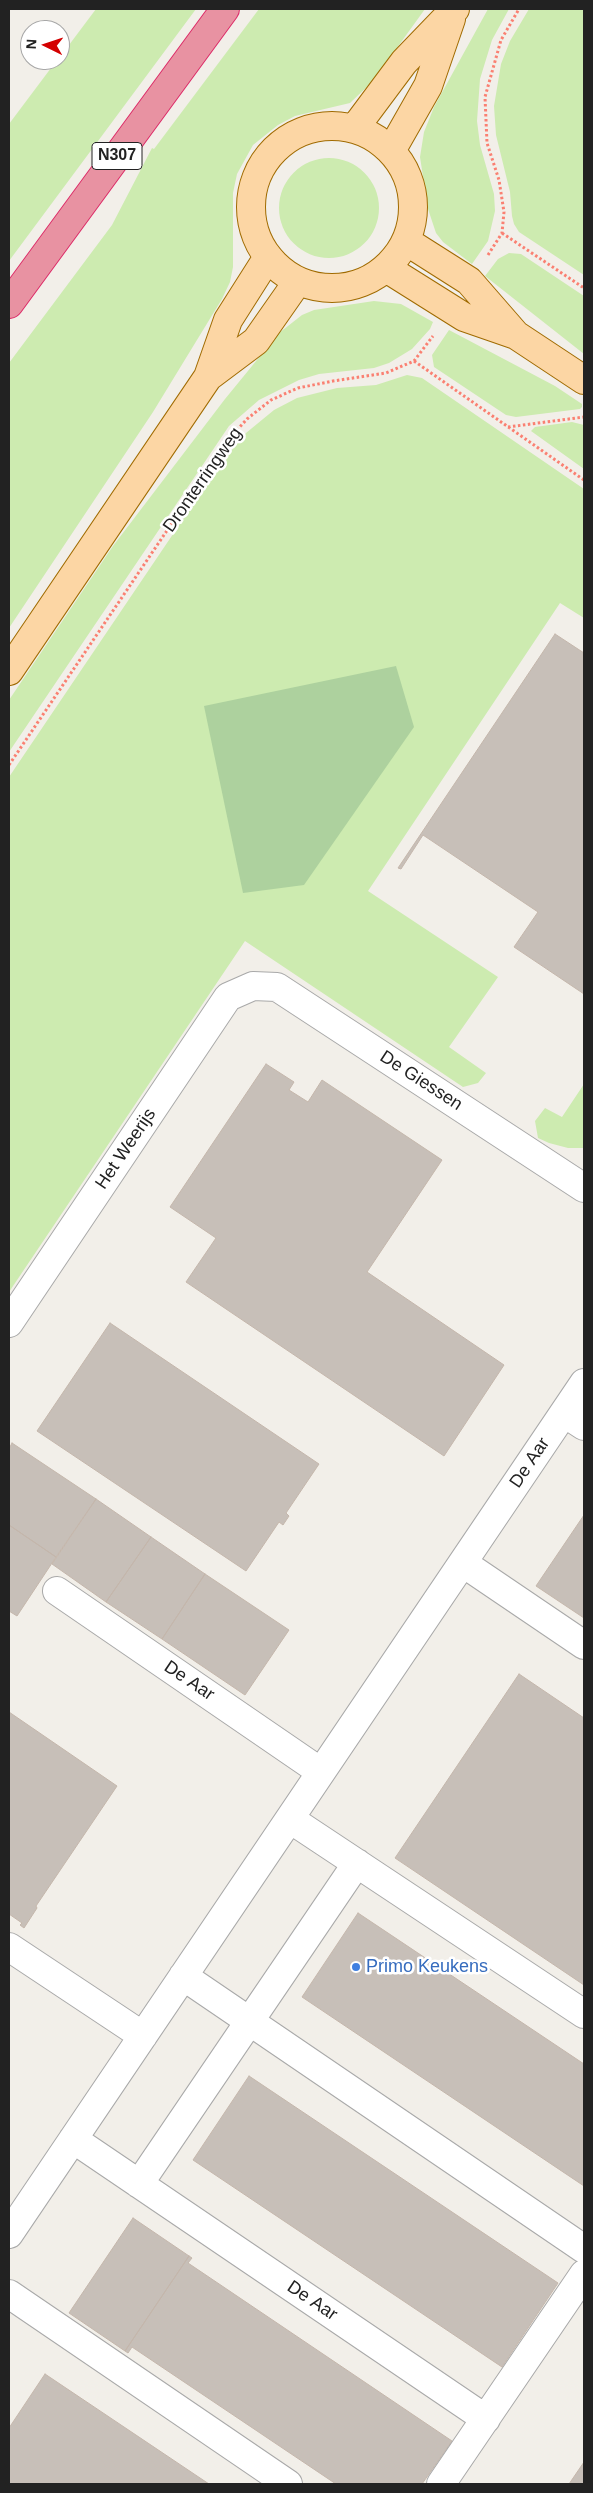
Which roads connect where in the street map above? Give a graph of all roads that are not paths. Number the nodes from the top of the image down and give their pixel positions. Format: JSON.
{"nodes":[{"id":1,"x":225,"y":9,"type":"edge"},
{"id":2,"x":454,"y":10,"type":"edge"},
{"id":3,"x":354,"y":129,"type":"junction"},
{"id":4,"x":391,"y":151,"type":"junction"},
{"id":5,"x":406,"y":240,"type":"junction"},
{"id":6,"x":268,"y":257,"type":"junction"},
{"id":7,"x":386,"y":268,"type":"junction"},
{"id":8,"x":298,"y":281,"type":"junction"},
{"id":9,"x":9,"y":304,"type":"edge"},
{"id":10,"x":516,"y":335,"type":"junction"},
{"id":11,"x":208,"y":378,"type":"junction"},
{"id":12,"x":584,"y":380,"type":"edge"},
{"id":13,"x":9,"y":671,"type":"edge"},
{"id":14,"x":253,"y":986,"type":"joint"},
{"id":15,"x":584,"y":1188,"type":"edge"},
{"id":16,"x":9,"y":1324,"type":"edge"},
{"id":17,"x":584,"y":1383,"type":"edge"},
{"id":18,"x":574,"y":1420,"type":"edge"},
{"id":19,"x":463,"y":1563,"type":"junction"},
{"id":20,"x":57,"y":1591,"type":"dead end"},
{"id":21,"x":584,"y":1645,"type":"edge"},
{"id":22,"x":321,"y":1772,"type":"junction"},
{"id":23,"x":290,"y":1819,"type":"junction"},
{"id":24,"x":357,"y":1863,"type":"junction"},
{"id":25,"x":9,"y":1947,"type":"edge"},
{"id":26,"x":183,"y":1976,"type":"junction"},
{"id":27,"x":584,"y":2014,"type":"edge"},
{"id":28,"x":250,"y":2021,"type":"junction"},
{"id":29,"x":143,"y":2036,"type":"junction"},
{"id":30,"x":73,"y":2139,"type":"junction"},
{"id":31,"x":139,"y":2184,"type":"junction"},
{"id":32,"x":9,"y":2234,"type":"edge"},
{"id":33,"x":584,"y":2249,"type":"edge"},
{"id":34,"x":584,"y":2274,"type":"edge"},
{"id":35,"x":9,"y":2294,"type":"edge"},
{"id":36,"x":486,"y":2419,"type":"junction"},
{"id":37,"x":288,"y":2484,"type":"edge"},
{"id":38,"x":442,"y":2484,"type":"edge"}],
"edges":[{"from":1,"to":9,"type":"highway","number":"N307"},
{"from":2,"to":3,"type":"main road"},
{"from":2,"to":4,"type":"main road"},
{"from":3,"to":4,"type":"main road"},
{"from":3,"to":6,"type":"main road"},
{"from":4,"to":5,"type":"main road"},
{"from":5,"to":7,"type":"main road"},
{"from":5,"to":10,"type":"main road"},
{"from":6,"to":8,"type":"main road"},
{"from":6,"to":11,"type":"main road"},
{"from":7,"to":8,"type":"main road"},
{"from":7,"to":10,"type":"main road"},
{"from":8,"to":11,"type":"main road"},
{"from":10,"to":12,"type":"main road"},
{"from":11,"to":13,"type":"main road"},
{"from":14,"to":15,"type":"street","name":"De Giessen"},
{"from":14,"to":16,"type":"street","name":"Het Weerijs"},
{"from":17,"to":18,"type":"street","name":"De Aar"},
{"from":18,"to":19,"type":"street","name":"De Aar"},
{"from":19,"to":21,"type":"street"},
{"from":19,"to":22,"type":"street","name":"De Aar"},
{"from":20,"to":22,"type":"street","name":"De Aar"},
{"from":22,"to":23,"type":"street","name":"De Aar"},
{"from":23,"to":24,"type":"street"},
{"from":23,"to":26,"type":"street","name":"De Aar"},
{"from":24,"to":27,"type":"street"},
{"from":24,"to":28,"type":"street"},
{"from":25,"to":29,"type":"street"},
{"from":26,"to":28,"type":"street"},
{"from":26,"to":29,"type":"street","name":"De Aar"},
{"from":28,"to":31,"type":"street"},
{"from":28,"to":33,"type":"street"},
{"from":29,"to":30,"type":"street","name":"De Aar"},
{"from":30,"to":31,"type":"street","name":"De Aar"},
{"from":30,"to":32,"type":"street","name":"De Aar"},
{"from":31,"to":36,"type":"street","name":"De Aar"},
{"from":34,"to":36,"type":"street"},
{"from":35,"to":37,"type":"street"},
{"from":36,"to":38,"type":"street"}]}
